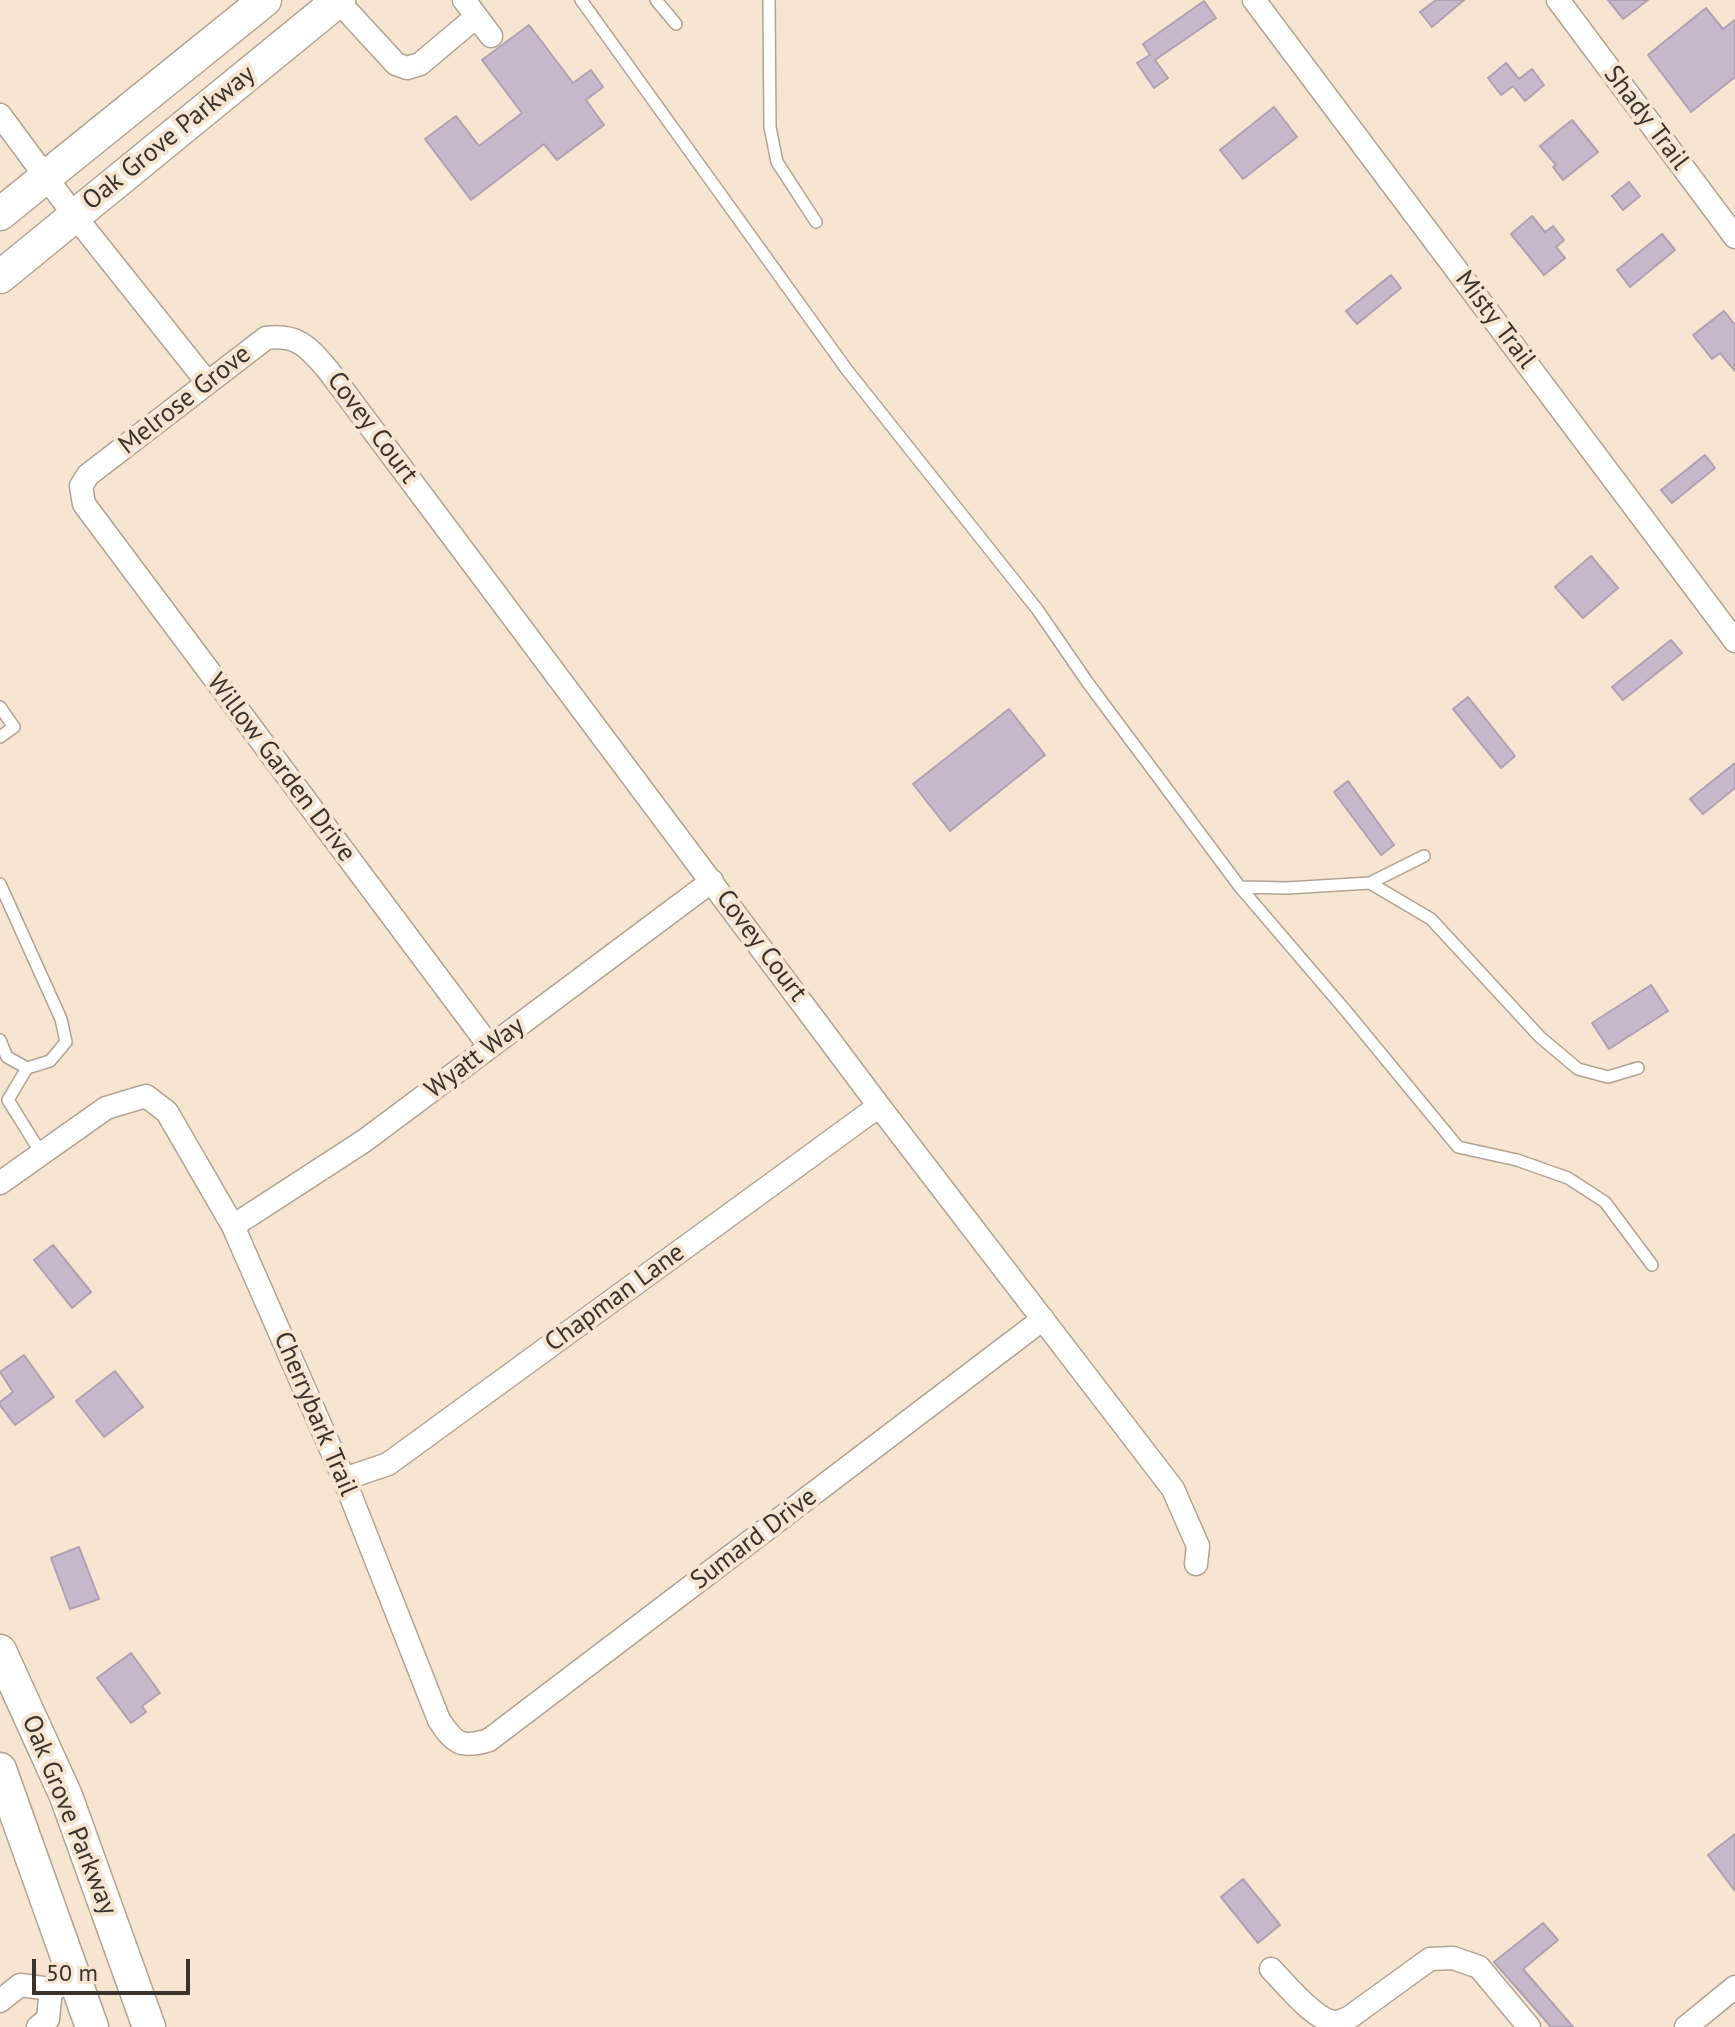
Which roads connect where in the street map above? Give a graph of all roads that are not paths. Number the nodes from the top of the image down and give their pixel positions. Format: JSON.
{"nodes":[{"id":1,"x":265,"y":0,"type":"edge"},
{"id":2,"x":339,"y":0,"type":"edge"},
{"id":3,"x":581,"y":0,"type":"edge"},
{"id":4,"x":656,"y":0,"type":"edge"},
{"id":5,"x":769,"y":0,"type":"edge"},
{"id":6,"x":1254,"y":0,"type":"edge"},
{"id":7,"x":1558,"y":0,"type":"edge"},
{"id":8,"x":470,"y":9,"type":"edge"},
{"id":9,"x":676,"y":24,"type":"dead end"},
{"id":10,"x":491,"y":36,"type":"dead end"},
{"id":11,"x":0,"y":115,"type":"edge"},
{"id":12,"x":47,"y":177,"type":"junction"},
{"id":13,"x":0,"y":214,"type":"edge"},
{"id":14,"x":74,"y":215,"type":"junction"},
{"id":15,"x":816,"y":222,"type":"dead end"},
{"id":16,"x":1735,"y":237,"type":"edge"},
{"id":17,"x":0,"y":277,"type":"edge"},
{"id":18,"x":299,"y":341,"type":"joint"},
{"id":19,"x":207,"y":382,"type":"junction"},
{"id":20,"x":81,"y":486,"type":"joint"},
{"id":21,"x":1735,"y":641,"type":"edge"},
{"id":22,"x":0,"y":707,"type":"edge"},
{"id":23,"x":0,"y":737,"type":"edge"},
{"id":24,"x":1424,"y":856,"type":"dead end"},
{"id":25,"x":712,"y":881,"type":"junction"},
{"id":26,"x":1370,"y":883,"type":"junction"},
{"id":27,"x":0,"y":884,"type":"edge"},
{"id":28,"x":1240,"y":887,"type":"junction"},
{"id":29,"x":0,"y":1040,"type":"edge"},
{"id":30,"x":490,"y":1047,"type":"junction"},
{"id":31,"x":27,"y":1068,"type":"junction"},
{"id":32,"x":1638,"y":1068,"type":"dead end"},
{"id":33,"x":879,"y":1106,"type":"junction"},
{"id":34,"x":41,"y":1153,"type":"junction"},
{"id":35,"x":0,"y":1183,"type":"edge"},
{"id":36,"x":233,"y":1226,"type":"junction"},
{"id":37,"x":1652,"y":1265,"type":"dead end"},
{"id":38,"x":1043,"y":1319,"type":"junction"},
{"id":39,"x":344,"y":1479,"type":"junction"},
{"id":40,"x":1196,"y":1564,"type":"dead end"},
{"id":41,"x":0,"y":1651,"type":"edge"},
{"id":42,"x":461,"y":1743,"type":"joint"},
{"id":43,"x":0,"y":1769,"type":"edge"},
{"id":44,"x":125,"y":1959,"type":"junction"},
{"id":45,"x":1271,"y":1969,"type":"dead end"},
{"id":46,"x":63,"y":1985,"type":"junction"},
{"id":47,"x":1735,"y":1987,"type":"edge"},
{"id":48,"x":0,"y":2001,"type":"edge"},
{"id":49,"x":38,"y":2027,"type":"edge"},
{"id":50,"x":92,"y":2027,"type":"edge"},
{"id":51,"x":149,"y":2027,"type":"edge"},
{"id":52,"x":1529,"y":2027,"type":"edge"},
{"id":53,"x":1686,"y":2027,"type":"edge"}],
"edges":[{"from":1,"to":12,"type":"main road","name":"Oak Grove Parkway"},
{"from":2,"to":8,"type":"street"},
{"from":2,"to":14,"type":"main road","name":"Oak Grove Parkway"},
{"from":3,"to":28,"type":"lane"},
{"from":4,"to":9,"type":"lane"},
{"from":5,"to":15,"type":"lane"},
{"from":6,"to":21,"type":"street","name":"Misty Trail"},
{"from":7,"to":16,"type":"street","name":"Shady Trail"},
{"from":8,"to":10,"type":"street"},
{"from":11,"to":12,"type":"street"},
{"from":12,"to":13,"type":"main road","name":"Oak Grove Parkway"},
{"from":12,"to":14,"type":"street"},
{"from":14,"to":17,"type":"main road","name":"Oak Grove Parkway"},
{"from":14,"to":19,"type":"street"},
{"from":18,"to":19,"type":"street","name":"Melrose Grove"},
{"from":18,"to":25,"type":"street","name":"Covey Court"},
{"from":19,"to":20,"type":"street","name":"Melrose Grove"},
{"from":20,"to":30,"type":"street","name":"Willow Garden Drive"},
{"from":22,"to":23,"type":"lane"},
{"from":24,"to":26,"type":"lane"},
{"from":25,"to":30,"type":"street","name":"Wyatt Way"},
{"from":25,"to":33,"type":"street","name":"Covey Court"},
{"from":26,"to":28,"type":"lane"},
{"from":26,"to":32,"type":"lane"},
{"from":27,"to":31,"type":"lane"},
{"from":28,"to":37,"type":"lane"},
{"from":29,"to":31,"type":"lane"},
{"from":30,"to":36,"type":"street","name":"Wyatt Way"},
{"from":31,"to":34,"type":"lane"},
{"from":33,"to":38,"type":"street","name":"Covey Court"},
{"from":33,"to":39,"type":"street","name":"Chapman Lane"},
{"from":34,"to":35,"type":"street"},
{"from":34,"to":36,"type":"street","name":"Cherrybark Trail"},
{"from":36,"to":39,"type":"street","name":"Cherrybark Trail"},
{"from":38,"to":40,"type":"street","name":"Covey Court"},
{"from":38,"to":42,"type":"street","name":"Sumard Drive"},
{"from":39,"to":42,"type":"street","name":"Cherrybark Trail"},
{"from":41,"to":44,"type":"main road","name":"Oak Grove Parkway"},
{"from":43,"to":46,"type":"main road","name":"Oak Grove Parkway"},
{"from":44,"to":46,"type":"main road"},
{"from":44,"to":51,"type":"main road","name":"Oak Grove Parkway"},
{"from":45,"to":52,"type":"street"},
{"from":46,"to":48,"type":"street"},
{"from":46,"to":49,"type":"street"},
{"from":46,"to":50,"type":"main road","name":"Oak Grove Parkway"},
{"from":47,"to":53,"type":"street"}]}
